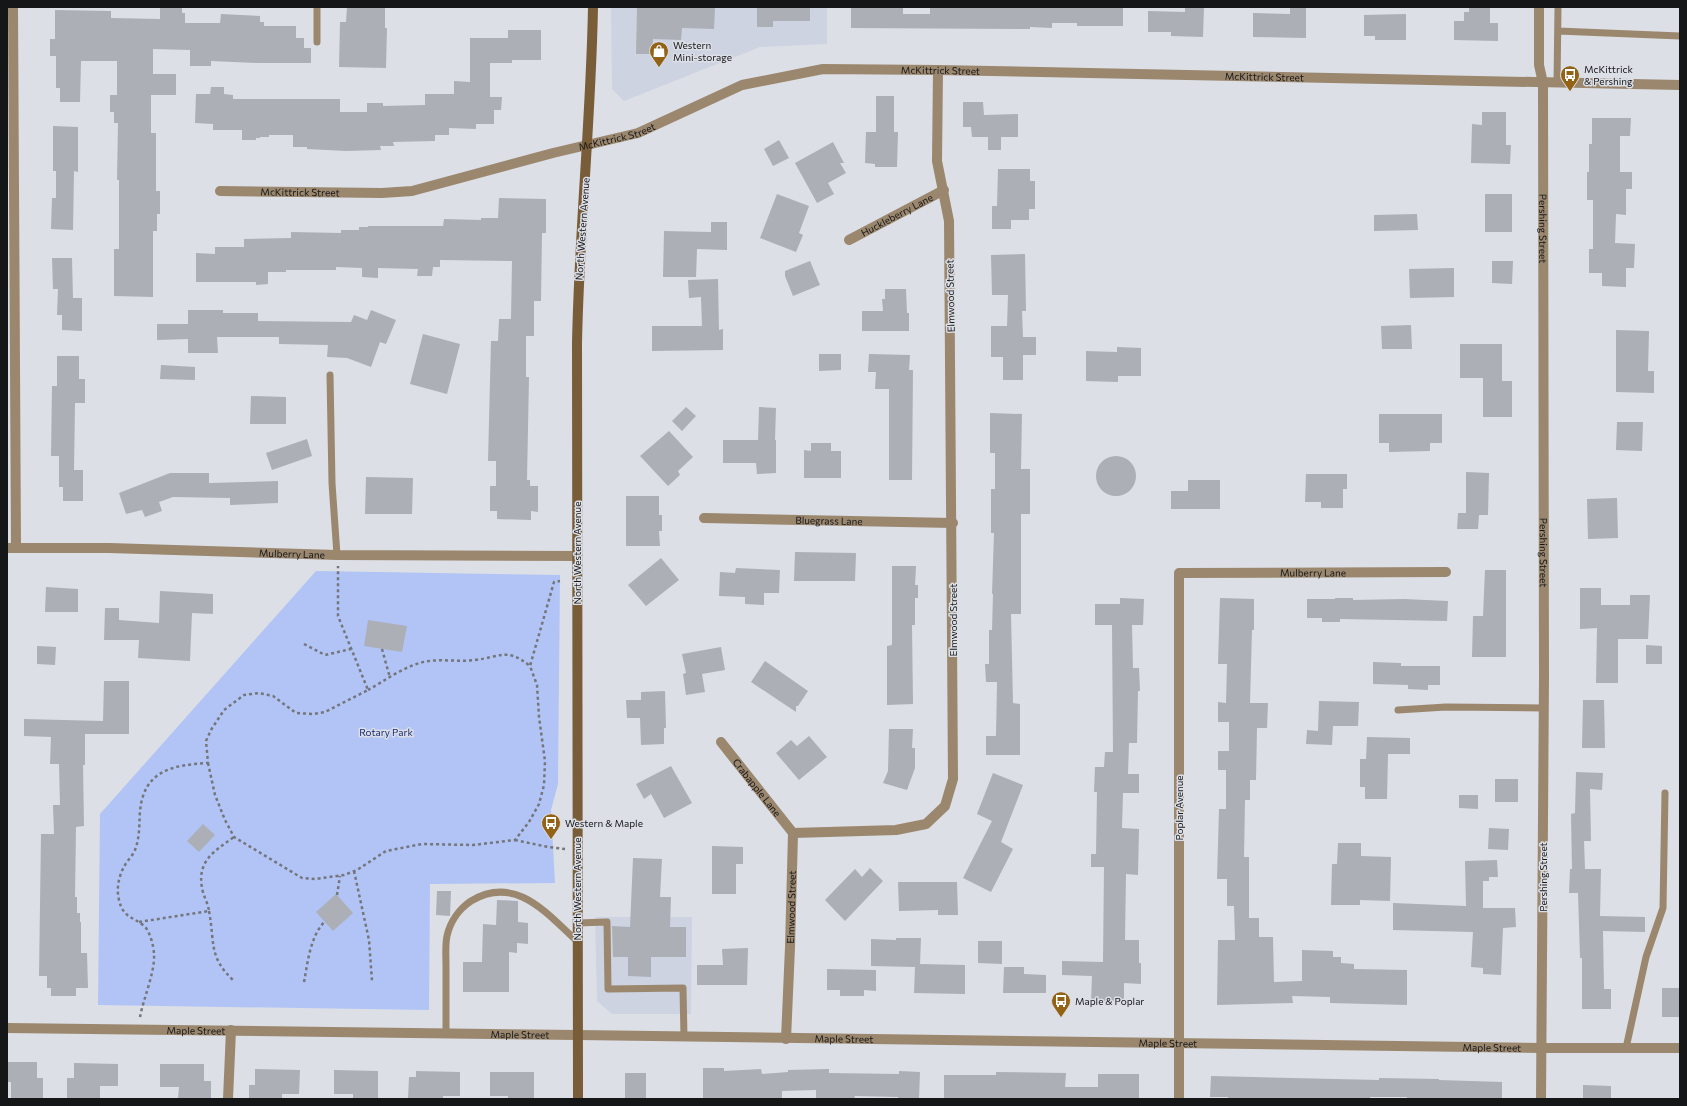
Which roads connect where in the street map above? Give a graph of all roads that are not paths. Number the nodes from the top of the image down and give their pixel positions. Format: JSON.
{"nodes":[{"id":1,"x":13,"y":7,"type":"edge"},
{"id":2,"x":317,"y":7,"type":"edge"},
{"id":3,"x":593,"y":7,"type":"edge"},
{"id":4,"x":1538,"y":7,"type":"edge"},
{"id":5,"x":1558,"y":7,"type":"edge"},
{"id":6,"x":1558,"y":31,"type":"junction"},
{"id":7,"x":1680,"y":36,"type":"edge"},
{"id":8,"x":317,"y":42,"type":"dead end"},
{"id":9,"x":938,"y":70,"type":"junction"},
{"id":10,"x":1544,"y":83,"type":"junction"},
{"id":11,"x":1558,"y":83,"type":"junction"},
{"id":12,"x":1680,"y":85,"type":"edge"},
{"id":13,"x":587,"y":144,"type":"junction"},
{"id":14,"x":11,"y":180,"type":"edge"},
{"id":15,"x":944,"y":190,"type":"junction"},
{"id":16,"x":220,"y":191,"type":"dead end"},
{"id":17,"x":849,"y":240,"type":"dead end"},
{"id":18,"x":11,"y":362,"type":"edge"},
{"id":19,"x":330,"y":375,"type":"dead end"},
{"id":20,"x":704,"y":518,"type":"dead end"},
{"id":21,"x":952,"y":523,"type":"junction"},
{"id":22,"x":12,"y":548,"type":"edge"},
{"id":23,"x":338,"y":555,"type":"junction"},
{"id":24,"x":576,"y":556,"type":"junction"},
{"id":25,"x":1446,"y":572,"type":"dead end"},
{"id":26,"x":1179,"y":573,"type":"joint"},
{"id":27,"x":1544,"y":708,"type":"junction"},
{"id":28,"x":1398,"y":710,"type":"dead end"},
{"id":29,"x":721,"y":742,"type":"dead end"},
{"id":30,"x":1665,"y":793,"type":"dead end"},
{"id":31,"x":792,"y":833,"type":"junction"},
{"id":32,"x":577,"y":923,"type":"junction"},
{"id":33,"x":577,"y":942,"type":"junction"},
{"id":34,"x":7,"y":1028,"type":"edge"},
{"id":35,"x":230,"y":1030,"type":"junction"},
{"id":36,"x":446,"y":1033,"type":"junction"},
{"id":37,"x":578,"y":1035,"type":"junction"},
{"id":38,"x":684,"y":1037,"type":"junction"},
{"id":39,"x":786,"y":1039,"type":"junction"},
{"id":40,"x":1180,"y":1043,"type":"junction"},
{"id":41,"x":1541,"y":1048,"type":"junction"},
{"id":42,"x":1626,"y":1048,"type":"junction"},
{"id":43,"x":1680,"y":1048,"type":"edge"},
{"id":44,"x":228,"y":1099,"type":"edge"},
{"id":45,"x":578,"y":1099,"type":"edge"},
{"id":46,"x":1179,"y":1099,"type":"edge"},
{"id":47,"x":1541,"y":1099,"type":"edge"}],
"edges":[{"from":1,"to":14,"type":"street"},
{"from":2,"to":8,"type":"lane"},
{"from":3,"to":13,"type":"main road","name":"North Western Avenue"},
{"from":4,"to":10,"type":"street","name":"Pershing Street"},
{"from":5,"to":6,"type":"lane"},
{"from":6,"to":7,"type":"lane"},
{"from":6,"to":11,"type":"lane"},
{"from":9,"to":10,"type":"street","name":"McKittrick Street"},
{"from":9,"to":13,"type":"street","name":"McKittrick Street"},
{"from":9,"to":15,"type":"street","name":"Elmwood Street"},
{"from":10,"to":11,"type":"street","name":"McKittrick Street"},
{"from":10,"to":27,"type":"street","name":"Pershing Street"},
{"from":11,"to":12,"type":"street","name":"McKittrick Street"},
{"from":13,"to":16,"type":"street","name":"McKittrick Street"},
{"from":13,"to":24,"type":"main road","name":"North Western Avenue"},
{"from":14,"to":18,"type":"street"},
{"from":15,"to":17,"type":"street","name":"Huckleberry Lane"},
{"from":15,"to":21,"type":"street","name":"Elmwood Street"},
{"from":18,"to":22,"type":"street"},
{"from":19,"to":23,"type":"lane"},
{"from":20,"to":21,"type":"street","name":"Bluegrass Lane"},
{"from":21,"to":31,"type":"street","name":"Elmwood Street"},
{"from":22,"to":23,"type":"street","name":"Mulberry Lane"},
{"from":23,"to":24,"type":"street","name":"Mulberry Lane"},
{"from":24,"to":32,"type":"main road","name":"North Western Avenue"},
{"from":25,"to":26,"type":"street","name":"Mulberry Lane"},
{"from":26,"to":40,"type":"street","name":"Poplar Avenue"},
{"from":27,"to":28,"type":"lane"},
{"from":27,"to":41,"type":"street","name":"Pershing Street"},
{"from":29,"to":31,"type":"street","name":"Crabapple Lane"},
{"from":30,"to":42,"type":"lane"},
{"from":31,"to":39,"type":"street","name":"Elmwood Street"},
{"from":32,"to":33,"type":"main road","name":"North Western Avenue"},
{"from":32,"to":38,"type":"lane"},
{"from":33,"to":36,"type":"lane"},
{"from":33,"to":37,"type":"main road","name":"North Western Avenue"},
{"from":34,"to":35,"type":"street","name":"Maple Street"},
{"from":35,"to":36,"type":"street","name":"Maple Street"},
{"from":35,"to":44,"type":"street"},
{"from":36,"to":37,"type":"street","name":"Maple Street"},
{"from":37,"to":38,"type":"street","name":"Maple Street"},
{"from":37,"to":45,"type":"main road","name":"North Western Avenue"},
{"from":38,"to":39,"type":"street","name":"Maple Street"},
{"from":39,"to":40,"type":"street","name":"Maple Street"},
{"from":40,"to":41,"type":"street","name":"Maple Street"},
{"from":40,"to":46,"type":"street","name":"Poplar Avenue"},
{"from":41,"to":42,"type":"street","name":"Maple Street"},
{"from":41,"to":47,"type":"street","name":"Pershing Street"},
{"from":42,"to":43,"type":"street","name":"Maple Street"}]}
